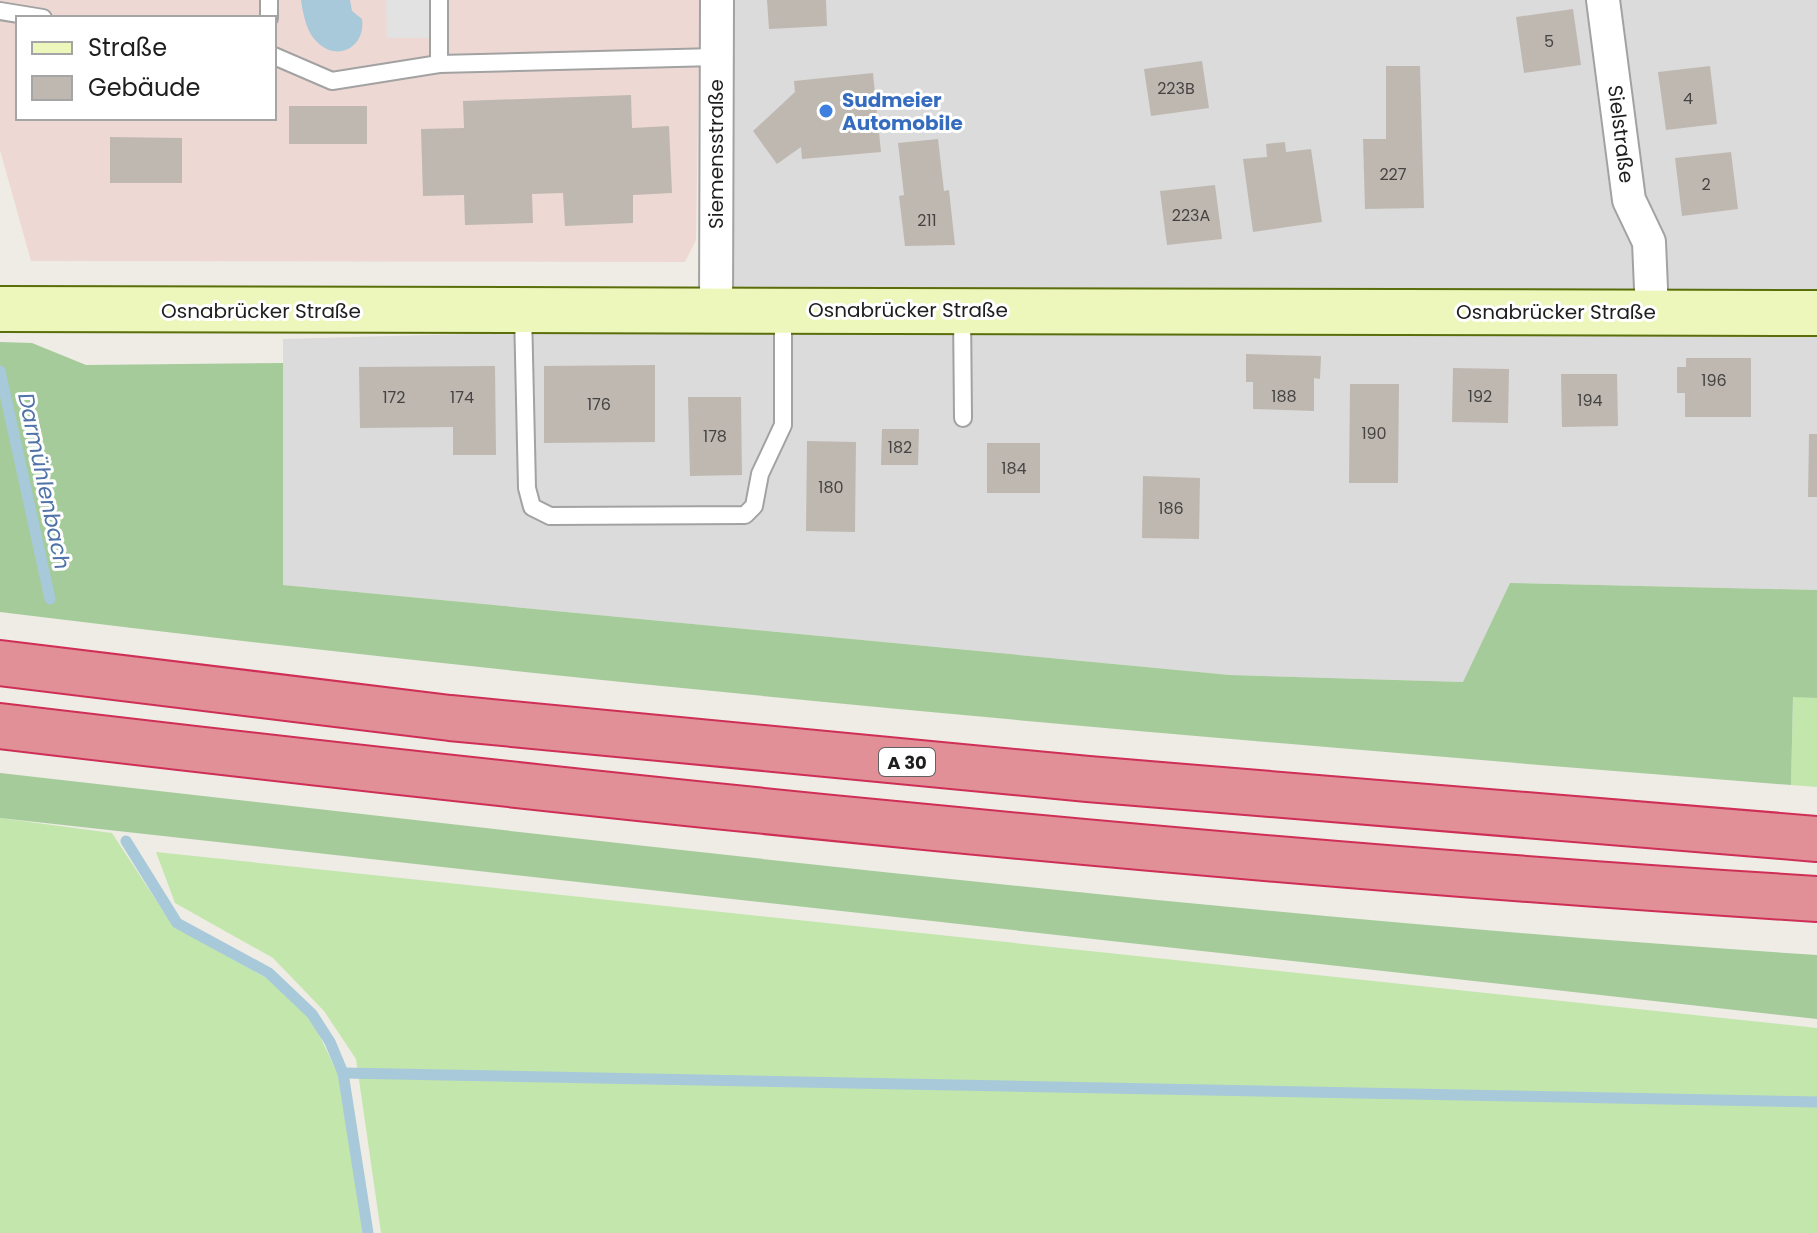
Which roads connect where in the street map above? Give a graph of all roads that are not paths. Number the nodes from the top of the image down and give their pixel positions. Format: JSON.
{"nodes":[{"id":1,"x":439,"y":0,"type":"edge"},
{"id":2,"x":717,"y":0,"type":"edge"},
{"id":3,"x":1603,"y":0,"type":"edge"},
{"id":4,"x":0,"y":11,"type":"edge"},
{"id":5,"x":31,"y":16,"type":"edge"},
{"id":6,"x":276,"y":57,"type":"edge"},
{"id":7,"x":716,"y":57,"type":"junction"},
{"id":8,"x":439,"y":64,"type":"junction"},
{"id":9,"x":523,"y":308,"type":"junction"},
{"id":10,"x":0,"y":309,"type":"edge"},
{"id":11,"x":716,"y":309,"type":"junction"},
{"id":12,"x":783,"y":309,"type":"junction"},
{"id":13,"x":962,"y":310,"type":"junction"},
{"id":14,"x":1652,"y":312,"type":"junction"},
{"id":15,"x":1817,"y":313,"type":"edge"},
{"id":16,"x":963,"y":418,"type":"dead end"},
{"id":17,"x":0,"y":663,"type":"edge"},
{"id":18,"x":0,"y":726,"type":"edge"},
{"id":19,"x":1817,"y":839,"type":"edge"},
{"id":20,"x":1817,"y":899,"type":"edge"}],
"edges":[{"from":1,"to":8,"type":"lane"},
{"from":2,"to":7,"type":"street","name":"Siemensstraße"},
{"from":3,"to":14,"type":"street","name":"Sielstraße"},
{"from":4,"to":5,"type":"lane"},
{"from":6,"to":8,"type":"lane"},
{"from":7,"to":8,"type":"lane"},
{"from":7,"to":11,"type":"street","name":"Siemensstraße"},
{"from":9,"to":10,"type":"main road","name":"Osnabrücker Straße"},
{"from":9,"to":11,"type":"main road","name":"Osnabrücker Straße"},
{"from":9,"to":12,"type":"lane"},
{"from":11,"to":12,"type":"main road","name":"Osnabrücker Straße"},
{"from":12,"to":13,"type":"main road","name":"Osnabrücker Straße"},
{"from":13,"to":14,"type":"main road","name":"Osnabrücker Straße"},
{"from":13,"to":16,"type":"lane"},
{"from":14,"to":15,"type":"main road","name":"Osnabrücker Straße"},
{"from":17,"to":19,"type":"highway","number":"A 30"},
{"from":18,"to":20,"type":"highway"}]}
